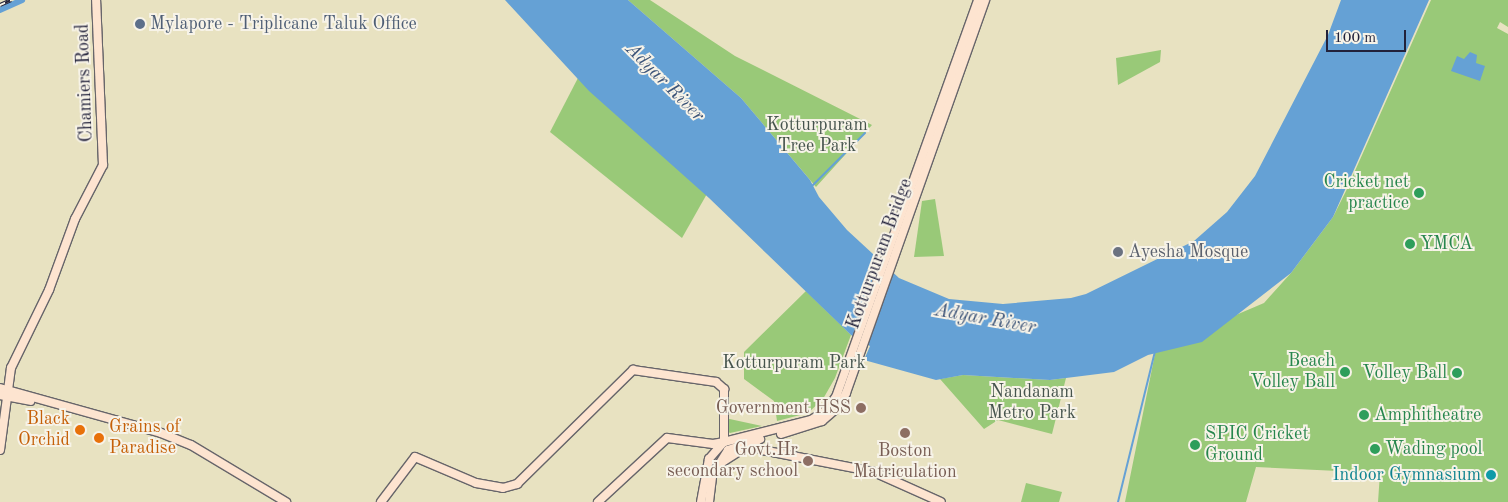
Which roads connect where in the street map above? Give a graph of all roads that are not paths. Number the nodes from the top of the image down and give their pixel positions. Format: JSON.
{"nodes":[{"id":1,"x":96,"y":0,"type":"edge"},
{"id":2,"x":978,"y":0,"type":"edge"},
{"id":3,"x":986,"y":0,"type":"edge"},
{"id":4,"x":931,"y":146,"type":"junction"},
{"id":5,"x":3,"y":392,"type":"edge"},
{"id":6,"x":754,"y":440,"type":"junction"},
{"id":7,"x":724,"y":442,"type":"junction"},
{"id":8,"x":0,"y":450,"type":"edge"},
{"id":9,"x":281,"y":502,"type":"edge"},
{"id":10,"x":286,"y":502,"type":"edge"},
{"id":11,"x":381,"y":502,"type":"edge"},
{"id":12,"x":598,"y":502,"type":"edge"},
{"id":13,"x":702,"y":502,"type":"edge"},
{"id":14,"x":709,"y":502,"type":"edge"},
{"id":15,"x":713,"y":502,"type":"edge"},
{"id":16,"x":941,"y":502,"type":"edge"}],
"edges":[{"from":1,"to":5,"type":"street","name":"Chamiers Road"},
{"from":2,"to":4,"type":"street"},
{"from":3,"to":4,"type":"street"},
{"from":4,"to":6,"type":"street","name":"Kotturpuram Bridge"},
{"from":5,"to":8,"type":"street"},
{"from":5,"to":9,"type":"street"},
{"from":5,"to":10,"type":"street"},
{"from":6,"to":7,"type":"street"},
{"from":6,"to":14,"type":"street"},
{"from":6,"to":15,"type":"street"},
{"from":6,"to":16,"type":"street"},
{"from":7,"to":11,"type":"street"},
{"from":7,"to":12,"type":"street"},
{"from":7,"to":13,"type":"street"}]}
